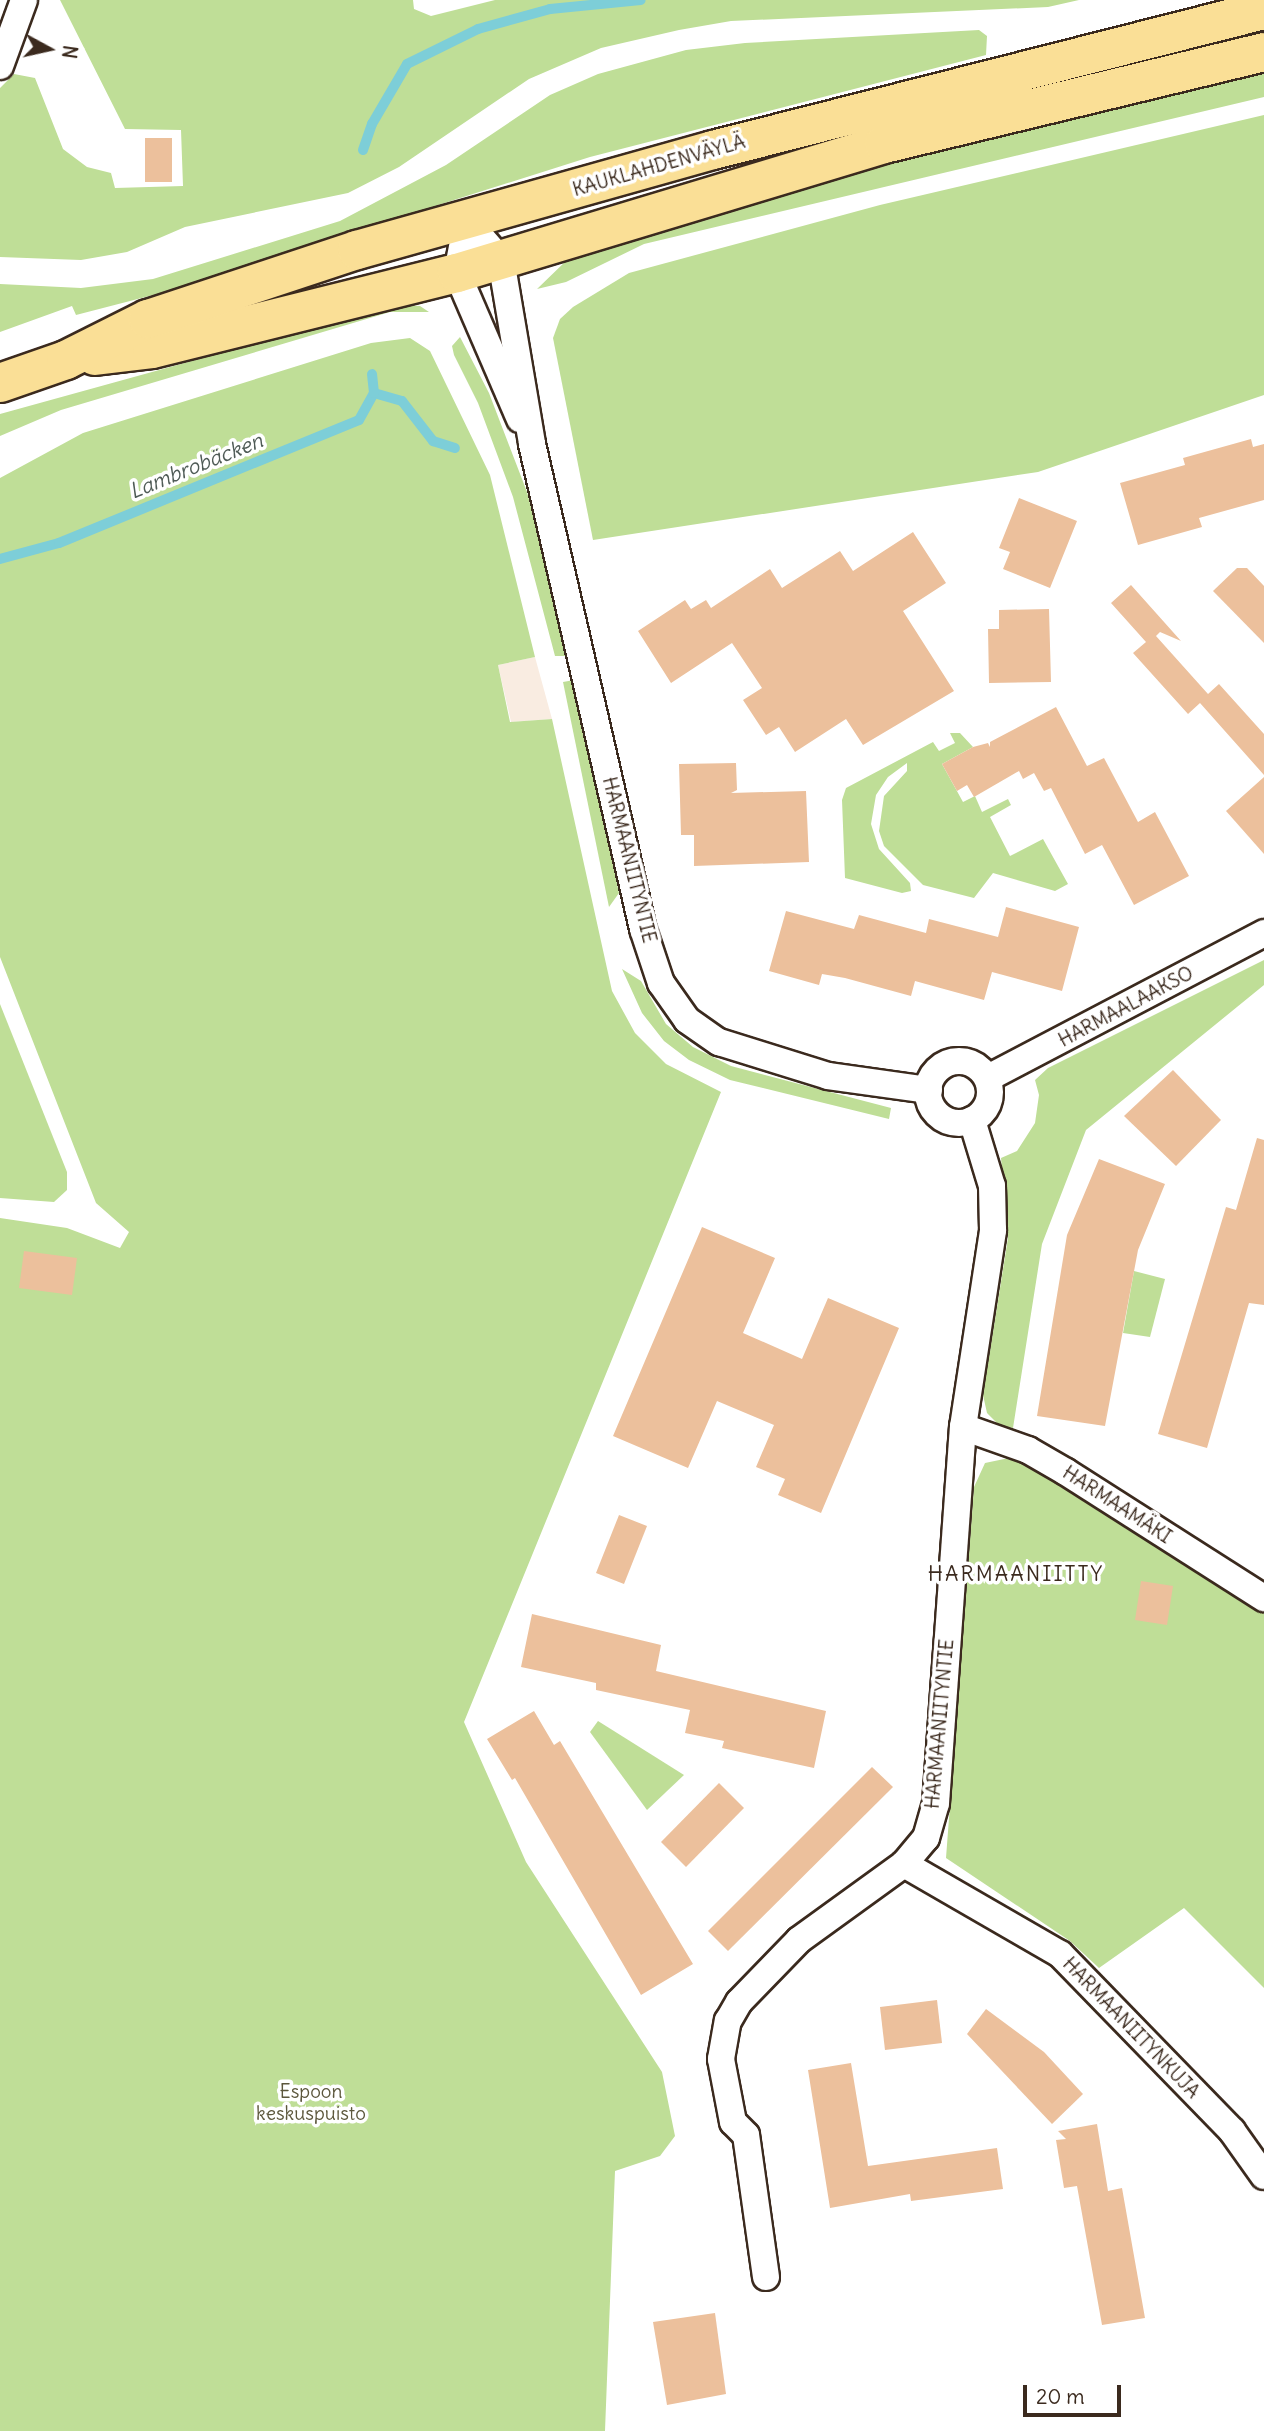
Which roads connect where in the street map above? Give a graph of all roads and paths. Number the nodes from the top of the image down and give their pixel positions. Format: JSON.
{"nodes":[{"id":1,"x":24,"y":0,"type":"edge"},
{"id":2,"x":1264,"y":10,"type":"edge"},
{"id":3,"x":1264,"y":52,"type":"edge"},
{"id":4,"x":0,"y":66,"type":"edge"},
{"id":5,"x":467,"y":221,"type":"junction"},
{"id":6,"x":501,"y":260,"type":"junction"},
{"id":7,"x":457,"y":273,"type":"junction"},
{"id":8,"x":65,"y":360,"type":"junction"},
{"id":9,"x":0,"y":383,"type":"edge"},
{"id":10,"x":532,"y":444,"type":"junction"},
{"id":11,"x":1264,"y":933,"type":"edge"},
{"id":12,"x":988,"y":1078,"type":"junction"},
{"id":13,"x":929,"y":1090,"type":"junction"},
{"id":14,"x":972,"y":1120,"type":"junction"},
{"id":15,"x":963,"y":1427,"type":"junction"},
{"id":16,"x":1264,"y":1598,"type":"edge"},
{"id":17,"x":904,"y":1864,"type":"junction"},
{"id":18,"x":1264,"y":2176,"type":"edge"},
{"id":19,"x":766,"y":2277,"type":"dead end"}],
"edges":[{"from":1,"to":4,"type":"street"},
{"from":2,"to":5,"type":"main road","name":"KAUKLAHDENVÄYLÄ"},
{"from":3,"to":6,"type":"main road","name":"KAUKLAHDENVÄYLÄ"},
{"from":5,"to":6,"type":"street"},
{"from":5,"to":7,"type":"street"},
{"from":5,"to":8,"type":"main road","name":"KAUKLAHDENVÄYLÄ"},
{"from":6,"to":7,"type":"main road","name":"KAUKLAHDENVÄYLÄ"},
{"from":6,"to":10,"type":"street","name":"HARMAANIITYNTIE"},
{"from":7,"to":8,"type":"main road","name":"KAUKLAHDENVÄYLÄ"},
{"from":7,"to":10,"type":"street","name":"HARMAANIITYNTIE"},
{"from":8,"to":9,"type":"main road","name":"KAUKLAHDENVÄYLÄ"},
{"from":10,"to":13,"type":"street","name":"HARMAANIITYNTIE"},
{"from":11,"to":12,"type":"street","name":"HARMAALAAKSO"},
{"from":12,"to":13,"type":"street"},
{"from":12,"to":14,"type":"street"},
{"from":13,"to":14,"type":"street"},
{"from":14,"to":15,"type":"street","name":"HARMAANIITYNTIE"},
{"from":15,"to":16,"type":"street","name":"HARMAAMÄKI"},
{"from":15,"to":17,"type":"street","name":"HARMAANIITYNTIE"},
{"from":17,"to":18,"type":"street","name":"HARMAANIITYNKUJA"},
{"from":17,"to":19,"type":"street","name":"HARMAANIITYNTIE"}]}
